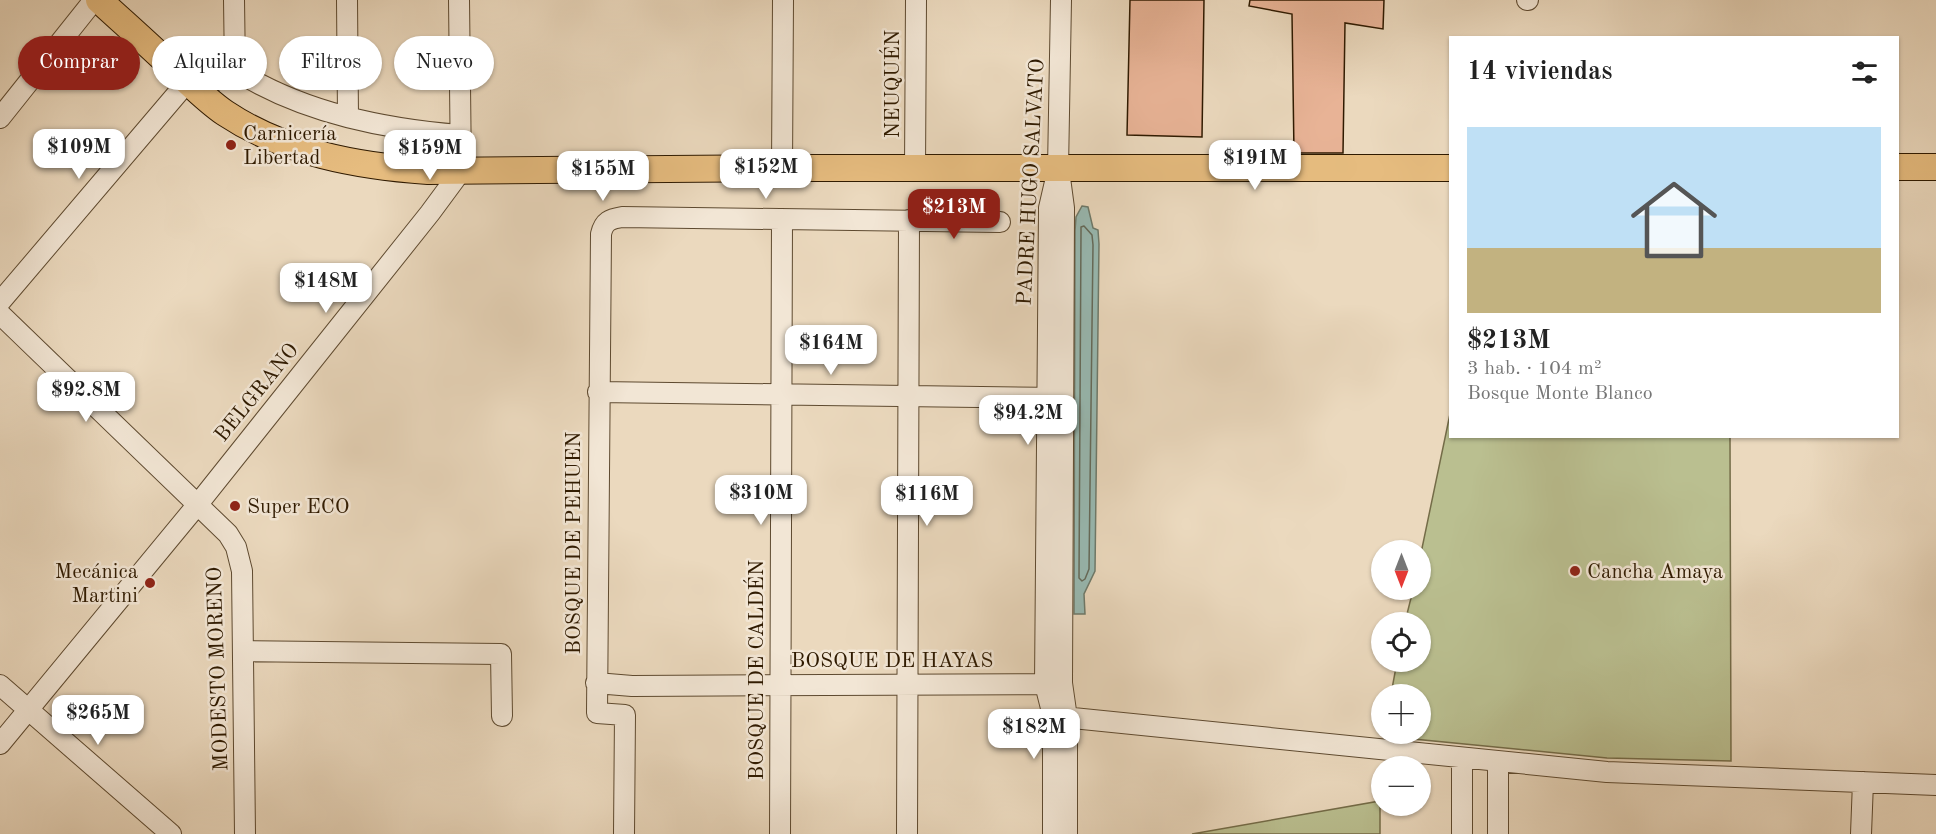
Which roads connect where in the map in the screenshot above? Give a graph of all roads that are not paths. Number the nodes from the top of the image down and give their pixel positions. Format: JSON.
{"nodes":[{"id":1,"x":94,"y":0,"type":"edge"},
{"id":2,"x":99,"y":0,"type":"edge"},
{"id":3,"x":234,"y":0,"type":"edge"},
{"id":4,"x":347,"y":0,"type":"edge"},
{"id":5,"x":459,"y":0,"type":"edge"},
{"id":6,"x":783,"y":0,"type":"edge"},
{"id":7,"x":916,"y":0,"type":"edge"},
{"id":8,"x":1061,"y":0,"type":"edge"},
{"id":9,"x":234,"y":36,"type":"edge"},
{"id":10,"x":152,"y":49,"type":"edge"},
{"id":11,"x":267,"y":88,"type":"edge"},
{"id":12,"x":185,"y":90,"type":"edge"},
{"id":13,"x":197,"y":90,"type":"edge"},
{"id":14,"x":348,"y":117,"type":"junction"},
{"id":15,"x":0,"y":118,"type":"edge"},
{"id":16,"x":460,"y":135,"type":"junction"},
{"id":17,"x":1899,"y":167,"type":"edge"},
{"id":18,"x":1936,"y":167,"type":"edge"},
{"id":19,"x":782,"y":168,"type":"junction"},
{"id":20,"x":1449,"y":168,"type":"edge"},
{"id":21,"x":915,"y":169,"type":"junction"},
{"id":22,"x":1059,"y":169,"type":"junction"},
{"id":23,"x":461,"y":171,"type":"junction"},
{"id":24,"x":782,"y":219,"type":"junction"},
{"id":25,"x":909,"y":220,"type":"junction"},
{"id":26,"x":1000,"y":222,"type":"dead end"},
{"id":27,"x":0,"y":302,"type":"edge"},
{"id":28,"x":0,"y":314,"type":"edge"},
{"id":29,"x":598,"y":392,"type":"junction"},
{"id":30,"x":780,"y":394,"type":"junction"},
{"id":31,"x":909,"y":396,"type":"junction"},
{"id":32,"x":1055,"y":398,"type":"junction"},
{"id":33,"x":198,"y":504,"type":"junction"},
{"id":34,"x":243,"y":651,"type":"junction"},
{"id":35,"x":596,"y":683,"type":"junction"},
{"id":36,"x":908,"y":684,"type":"junction"},
{"id":37,"x":1045,"y":684,"type":"junction"},
{"id":38,"x":0,"y":685,"type":"edge"},
{"id":39,"x":779,"y":685,"type":"junction"},
{"id":40,"x":632,"y":686,"type":"junction"},
{"id":41,"x":28,"y":711,"type":"junction"},
{"id":42,"x":625,"y":715,"type":"junction"},
{"id":43,"x":502,"y":716,"type":"dead end"},
{"id":44,"x":1060,"y":717,"type":"junction"},
{"id":45,"x":0,"y":744,"type":"edge"},
{"id":46,"x":1462,"y":758,"type":"junction"},
{"id":47,"x":1498,"y":761,"type":"junction"},
{"id":48,"x":1863,"y":782,"type":"junction"},
{"id":49,"x":1936,"y":785,"type":"edge"},
{"id":50,"x":171,"y":834,"type":"edge"},
{"id":51,"x":245,"y":834,"type":"edge"},
{"id":52,"x":624,"y":834,"type":"edge"},
{"id":53,"x":780,"y":834,"type":"edge"},
{"id":54,"x":908,"y":834,"type":"edge"},
{"id":55,"x":1053,"y":834,"type":"edge"},
{"id":56,"x":1067,"y":834,"type":"edge"},
{"id":57,"x":1462,"y":834,"type":"edge"},
{"id":58,"x":1498,"y":834,"type":"edge"},
{"id":59,"x":1861,"y":834,"type":"edge"}],
"edges":[{"from":1,"to":15,"type":"street"},
{"from":2,"to":10,"type":"main road"},
{"from":3,"to":9,"type":"street"},
{"from":4,"to":14,"type":"street"},
{"from":5,"to":16,"type":"street"},
{"from":6,"to":19,"type":"street"},
{"from":7,"to":21,"type":"street","name":"NEUQUÉN"},
{"from":8,"to":22,"type":"street","name":"PADRE HUGO SALVATO"},
{"from":11,"to":14,"type":"street"},
{"from":12,"to":27,"type":"street"},
{"from":13,"to":23,"type":"main road"},
{"from":14,"to":16,"type":"street"},
{"from":16,"to":23,"type":"street"},
{"from":17,"to":18,"type":"main road"},
{"from":19,"to":21,"type":"main road"},
{"from":19,"to":23,"type":"main road"},
{"from":20,"to":22,"type":"main road"},
{"from":21,"to":22,"type":"main road"},
{"from":22,"to":32,"type":"street","name":"PADRE HUGO SALVATO"},
{"from":22,"to":32,"type":"street","name":"PADRE HUGO SALVATO"},
{"from":23,"to":33,"type":"street","name":"BELGRANO"},
{"from":24,"to":25,"type":"street"},
{"from":24,"to":29,"type":"street","name":"BOSQUE DE PEHUEN"},
{"from":24,"to":30,"type":"street","name":"BOSQUE DE CALDÉN"},
{"from":25,"to":26,"type":"street"},
{"from":25,"to":31,"type":"street"},
{"from":28,"to":33,"type":"street","name":"MODESTO MORENO"},
{"from":29,"to":30,"type":"street"},
{"from":29,"to":35,"type":"street","name":"BOSQUE DE PEHUEN"},
{"from":30,"to":31,"type":"street"},
{"from":30,"to":39,"type":"street","name":"BOSQUE DE CALDÉN"},
{"from":31,"to":32,"type":"street"},
{"from":31,"to":36,"type":"street"},
{"from":32,"to":37,"type":"street","name":"PADRE HUGO SALVATO"},
{"from":32,"to":44,"type":"street","name":"PADRE HUGO SALVATO"},
{"from":33,"to":34,"type":"street","name":"MODESTO MORENO"},
{"from":33,"to":41,"type":"street","name":"BELGRANO"},
{"from":34,"to":43,"type":"street"},
{"from":34,"to":51,"type":"street","name":"MODESTO MORENO"},
{"from":35,"to":40,"type":"street","name":"BOSQUE DE HAYAS"},
{"from":35,"to":42,"type":"street","name":"BOSQUE DE PEHUEN"},
{"from":36,"to":37,"type":"street","name":"BOSQUE DE HAYAS"},
{"from":36,"to":39,"type":"street","name":"BOSQUE DE HAYAS"},
{"from":36,"to":54,"type":"street"},
{"from":37,"to":44,"type":"street","name":"PADRE HUGO SALVATO"},
{"from":38,"to":41,"type":"street"},
{"from":39,"to":40,"type":"street","name":"BOSQUE DE HAYAS"},
{"from":39,"to":53,"type":"street","name":"BOSQUE DE CALDÉN"},
{"from":40,"to":42,"type":"street"},
{"from":41,"to":45,"type":"street","name":"BELGRANO"},
{"from":41,"to":50,"type":"street"},
{"from":42,"to":52,"type":"street"},
{"from":44,"to":46,"type":"street"},
{"from":44,"to":55,"type":"street","name":"PADRE HUGO SALVATO"},
{"from":44,"to":56,"type":"street","name":"PADRE HUGO SALVATO"},
{"from":46,"to":47,"type":"street"},
{"from":46,"to":57,"type":"street"},
{"from":47,"to":48,"type":"street"},
{"from":47,"to":58,"type":"street"},
{"from":48,"to":49,"type":"street"},
{"from":48,"to":59,"type":"street"}]}
